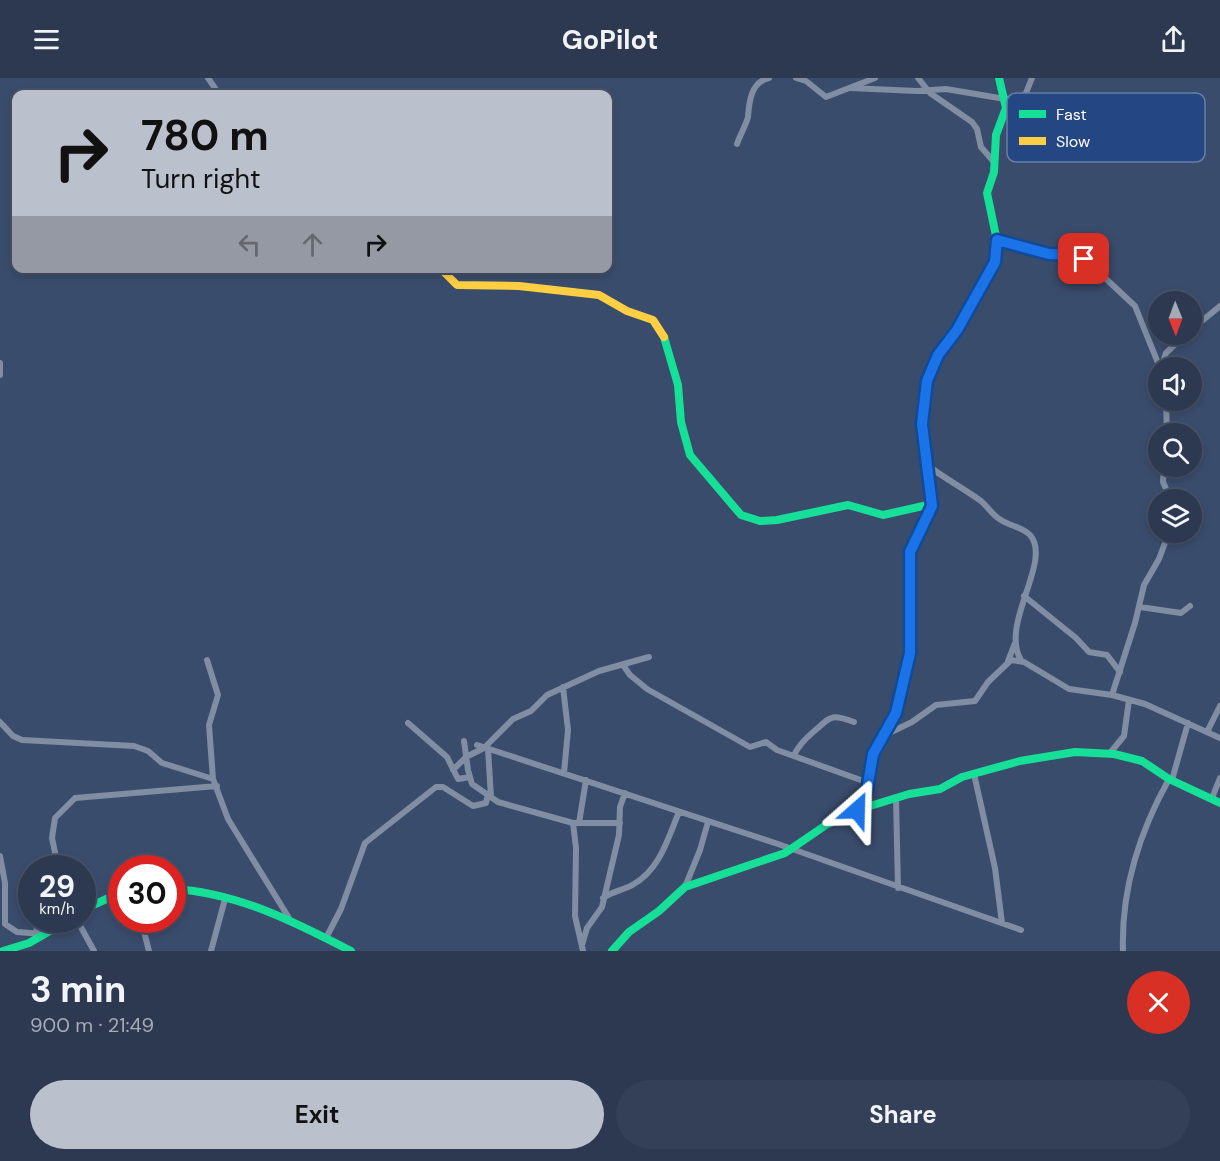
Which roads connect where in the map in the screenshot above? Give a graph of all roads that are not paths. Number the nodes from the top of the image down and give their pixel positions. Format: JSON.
{"nodes":[{"id":1,"x":769,"y":78,"type":"edge"},
{"id":2,"x":796,"y":78,"type":"edge"},
{"id":3,"x":875,"y":78,"type":"edge"},
{"id":4,"x":918,"y":78,"type":"edge"},
{"id":5,"x":999,"y":78,"type":"edge"},
{"id":6,"x":1032,"y":78,"type":"edge"},
{"id":7,"x":850,"y":87,"type":"junction"},
{"id":8,"x":927,"y":91,"type":"junction"},
{"id":9,"x":1026,"y":93,"type":"edge"},
{"id":10,"x":1005,"y":99,"type":"junction"},
{"id":11,"x":737,"y":144,"type":"dead end"},
{"id":12,"x":993,"y":162,"type":"junction"},
{"id":13,"x":997,"y":240,"type":"junction"},
{"id":14,"x":446,"y":273,"type":"edge"},
{"id":15,"x":1220,"y":306,"type":"edge"},
{"id":16,"x":1210,"y":314,"type":"junction"},
{"id":17,"x":1220,"y":315,"type":"edge"},
{"id":18,"x":1202,"y":321,"type":"edge"},
{"id":19,"x":1174,"y":345,"type":"edge"},
{"id":20,"x":1156,"y":357,"type":"edge"},
{"id":21,"x":1165,"y":357,"type":"edge"},
{"id":22,"x":0,"y":363,"type":"edge"},
{"id":23,"x":0,"y":375,"type":"edge"},
{"id":24,"x":927,"y":465,"type":"junction"},
{"id":25,"x":932,"y":504,"type":"junction"},
{"id":26,"x":1165,"y":543,"type":"edge"},
{"id":27,"x":1024,"y":596,"type":"junction"},
{"id":28,"x":1190,"y":606,"type":"dead end"},
{"id":29,"x":1140,"y":607,"type":"junction"},
{"id":30,"x":1015,"y":643,"type":"junction"},
{"id":31,"x":649,"y":657,"type":"dead end"},
{"id":32,"x":207,"y":660,"type":"dead end"},
{"id":33,"x":1021,"y":660,"type":"junction"},
{"id":34,"x":1008,"y":661,"type":"junction"},
{"id":35,"x":623,"y":665,"type":"junction"},
{"id":36,"x":1120,"y":672,"type":"junction"},
{"id":37,"x":563,"y":687,"type":"junction"},
{"id":38,"x":1112,"y":695,"type":"junction"},
{"id":39,"x":1129,"y":699,"type":"junction"},
{"id":40,"x":1220,"y":706,"type":"edge"},
{"id":41,"x":854,"y":722,"type":"dead end"},
{"id":42,"x":0,"y":723,"type":"edge"},
{"id":43,"x":408,"y":723,"type":"dead end"},
{"id":44,"x":1188,"y":723,"type":"junction"},
{"id":45,"x":1208,"y":732,"type":"junction"},
{"id":46,"x":881,"y":737,"type":"junction"},
{"id":47,"x":1220,"y":738,"type":"edge"},
{"id":48,"x":464,"y":741,"type":"dead end"},
{"id":49,"x":483,"y":747,"type":"junction"},
{"id":50,"x":1110,"y":753,"type":"junction"},
{"id":51,"x":794,"y":756,"type":"junction"},
{"id":52,"x":466,"y":757,"type":"junction"},
{"id":53,"x":453,"y":770,"type":"junction"},
{"id":54,"x":564,"y":773,"type":"junction"},
{"id":55,"x":974,"y":774,"type":"junction"},
{"id":56,"x":470,"y":777,"type":"junction"},
{"id":57,"x":1220,"y":778,"type":"edge"},
{"id":58,"x":213,"y":779,"type":"junction"},
{"id":59,"x":1170,"y":779,"type":"junction"},
{"id":60,"x":586,"y":780,"type":"junction"},
{"id":61,"x":869,"y":783,"type":"junction"},
{"id":62,"x":217,"y":786,"type":"junction"},
{"id":63,"x":625,"y":793,"type":"junction"},
{"id":64,"x":489,"y":795,"type":"junction"},
{"id":65,"x":896,"y":798,"type":"junction"},
{"id":66,"x":1216,"y":801,"type":"edge"},
{"id":67,"x":857,"y":810,"type":"junction"},
{"id":68,"x":679,"y":812,"type":"junction"},
{"id":69,"x":708,"y":822,"type":"junction"},
{"id":70,"x":576,"y":823,"type":"junction"},
{"id":71,"x":621,"y":823,"type":"junction"},
{"id":72,"x":791,"y":849,"type":"junction"},
{"id":73,"x":56,"y":855,"type":"edge"},
{"id":74,"x":0,"y":856,"type":"edge"},
{"id":75,"x":685,"y":887,"type":"junction"},
{"id":76,"x":898,"y":888,"type":"junction"},
{"id":77,"x":186,"y":889,"type":"edge"},
{"id":78,"x":603,"y":898,"type":"junction"},
{"id":79,"x":225,"y":899,"type":"junction"},
{"id":80,"x":289,"y":918,"type":"junction"},
{"id":81,"x":1002,"y":923,"type":"junction"},
{"id":82,"x":1021,"y":930,"type":"dead end"},
{"id":83,"x":85,"y":933,"type":"edge"},
{"id":84,"x":144,"y":933,"type":"edge"},
{"id":85,"x":42,"y":934,"type":"joint"},
{"id":86,"x":326,"y":938,"type":"junction"},
{"id":87,"x":29,"y":947,"type":"edge"},
{"id":88,"x":583,"y":948,"type":"edge"},
{"id":89,"x":3,"y":951,"type":"edge"},
{"id":90,"x":94,"y":951,"type":"edge"},
{"id":91,"x":149,"y":951,"type":"edge"},
{"id":92,"x":212,"y":951,"type":"edge"},
{"id":93,"x":351,"y":951,"type":"edge"},
{"id":94,"x":612,"y":951,"type":"edge"},
{"id":95,"x":1123,"y":951,"type":"edge"}],
"edges":[{"from":1,"to":11,"type":"street"},
{"from":2,"to":7,"type":"street"},
{"from":3,"to":7,"type":"street"},
{"from":4,"to":8,"type":"street"},
{"from":5,"to":10,"type":"street"},
{"from":6,"to":9,"type":"street"},
{"from":7,"to":8,"type":"street"},
{"from":8,"to":10,"type":"street"},
{"from":8,"to":12,"type":"street"},
{"from":10,"to":12,"type":"street"},
{"from":12,"to":13,"type":"street"},
{"from":13,"to":20,"type":"street"},
{"from":13,"to":24,"type":"street"},
{"from":14,"to":25,"type":"street"},
{"from":15,"to":16,"type":"street"},
{"from":16,"to":17,"type":"street"},
{"from":16,"to":18,"type":"street"},
{"from":19,"to":21,"type":"street"},
{"from":22,"to":23,"type":"street"},
{"from":24,"to":25,"type":"street"},
{"from":24,"to":27,"type":"street"},
{"from":25,"to":46,"type":"street"},
{"from":26,"to":29,"type":"street"},
{"from":27,"to":30,"type":"street"},
{"from":27,"to":36,"type":"street"},
{"from":28,"to":29,"type":"street"},
{"from":29,"to":36,"type":"street"},
{"from":30,"to":33,"type":"street"},
{"from":30,"to":34,"type":"street"},
{"from":31,"to":35,"type":"street"},
{"from":32,"to":58,"type":"street"},
{"from":33,"to":34,"type":"street"},
{"from":33,"to":38,"type":"street"},
{"from":34,"to":46,"type":"street"},
{"from":35,"to":37,"type":"street"},
{"from":35,"to":51,"type":"street"},
{"from":36,"to":38,"type":"street"},
{"from":37,"to":49,"type":"street"},
{"from":37,"to":54,"type":"street"},
{"from":38,"to":39,"type":"street"},
{"from":39,"to":44,"type":"street"},
{"from":39,"to":50,"type":"street"},
{"from":40,"to":45,"type":"street"},
{"from":41,"to":51,"type":"street"},
{"from":42,"to":58,"type":"street"},
{"from":43,"to":53,"type":"street"},
{"from":44,"to":45,"type":"street"},
{"from":44,"to":59,"type":"street"},
{"from":45,"to":47,"type":"street"},
{"from":46,"to":61,"type":"street"},
{"from":48,"to":52,"type":"street"},
{"from":49,"to":52,"type":"street"},
{"from":49,"to":54,"type":"street"},
{"from":49,"to":64,"type":"street"},
{"from":50,"to":55,"type":"street"},
{"from":50,"to":59,"type":"street"},
{"from":51,"to":61,"type":"street"},
{"from":52,"to":53,"type":"street"},
{"from":52,"to":56,"type":"street"},
{"from":53,"to":56,"type":"street"},
{"from":54,"to":60,"type":"street"},
{"from":55,"to":65,"type":"street"},
{"from":55,"to":81,"type":"street"},
{"from":56,"to":64,"type":"street"},
{"from":57,"to":66,"type":"street"},
{"from":58,"to":62,"type":"street"},
{"from":59,"to":66,"type":"street"},
{"from":59,"to":95,"type":"street"},
{"from":60,"to":63,"type":"street"},
{"from":60,"to":70,"type":"street"},
{"from":61,"to":67,"type":"street"},
{"from":62,"to":73,"type":"street"},
{"from":62,"to":80,"type":"street"},
{"from":63,"to":68,"type":"street"},
{"from":63,"to":71,"type":"street"},
{"from":64,"to":70,"type":"street"},
{"from":64,"to":86,"type":"street"},
{"from":65,"to":67,"type":"street"},
{"from":65,"to":76,"type":"street"},
{"from":67,"to":72,"type":"street"},
{"from":68,"to":69,"type":"street"},
{"from":68,"to":78,"type":"street"},
{"from":69,"to":72,"type":"street"},
{"from":69,"to":75,"type":"street"},
{"from":70,"to":71,"type":"street"},
{"from":70,"to":88,"type":"street"},
{"from":71,"to":78,"type":"street"},
{"from":72,"to":75,"type":"street"},
{"from":72,"to":76,"type":"street"},
{"from":74,"to":85,"type":"street"},
{"from":75,"to":94,"type":"street"},
{"from":76,"to":81,"type":"street"},
{"from":77,"to":79,"type":"street"},
{"from":78,"to":88,"type":"street"},
{"from":79,"to":80,"type":"street"},
{"from":79,"to":92,"type":"street"},
{"from":80,"to":86,"type":"street"},
{"from":81,"to":82,"type":"street"},
{"from":83,"to":90,"type":"street"},
{"from":84,"to":91,"type":"street"},
{"from":85,"to":87,"type":"street"},
{"from":86,"to":93,"type":"street"},
{"from":87,"to":89,"type":"street"}]}
